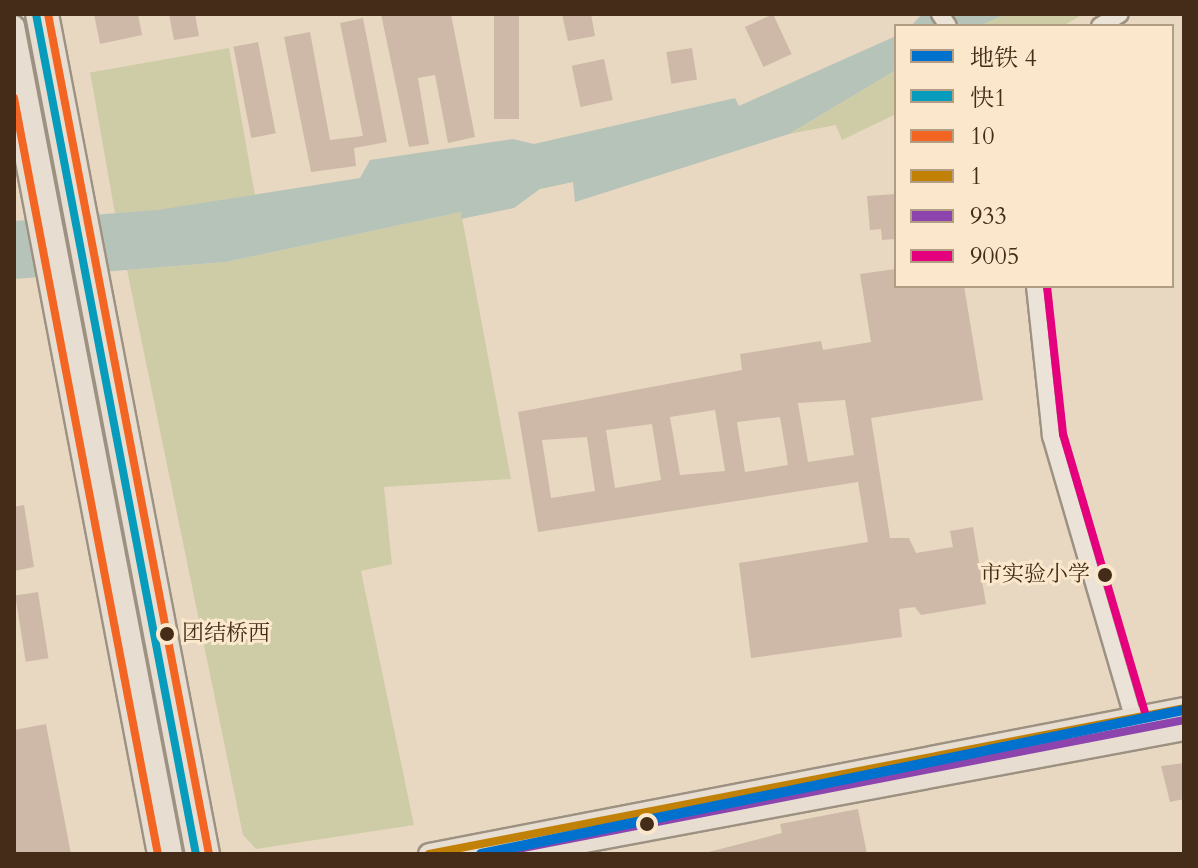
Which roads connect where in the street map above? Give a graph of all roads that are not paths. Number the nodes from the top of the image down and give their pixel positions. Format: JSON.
{"nodes":[{"id":1,"x":36,"y":14,"type":"edge"},
{"id":2,"x":48,"y":14,"type":"edge"},
{"id":3,"x":14,"y":26,"type":"edge"},
{"id":4,"x":14,"y":98,"type":"edge"},
{"id":5,"x":1035,"y":288,"type":"edge"},
{"id":6,"x":1184,"y":708,"type":"edge"},
{"id":7,"x":1133,"y":716,"type":"junction"},
{"id":8,"x":1184,"y":730,"type":"edge"},
{"id":9,"x":603,"y":837,"type":"edge"},
{"id":10,"x":158,"y":854,"type":"edge"},
{"id":11,"x":172,"y":854,"type":"edge"},
{"id":12,"x":196,"y":854,"type":"edge"},
{"id":13,"x":209,"y":854,"type":"edge"},
{"id":14,"x":429,"y":854,"type":"edge"},
{"id":15,"x":521,"y":854,"type":"edge"}],
"edges":[{"from":1,"to":12,"type":"main road"},
{"from":2,"to":13,"type":"main road"},
{"from":3,"to":11,"type":"main road"},
{"from":4,"to":10,"type":"main road"},
{"from":5,"to":7,"type":"street"},
{"from":6,"to":7,"type":"main road"},
{"from":7,"to":9,"type":"main road"},
{"from":8,"to":9,"type":"main road"},
{"from":9,"to":14,"type":"main road"},
{"from":9,"to":15,"type":"main road"}]}
